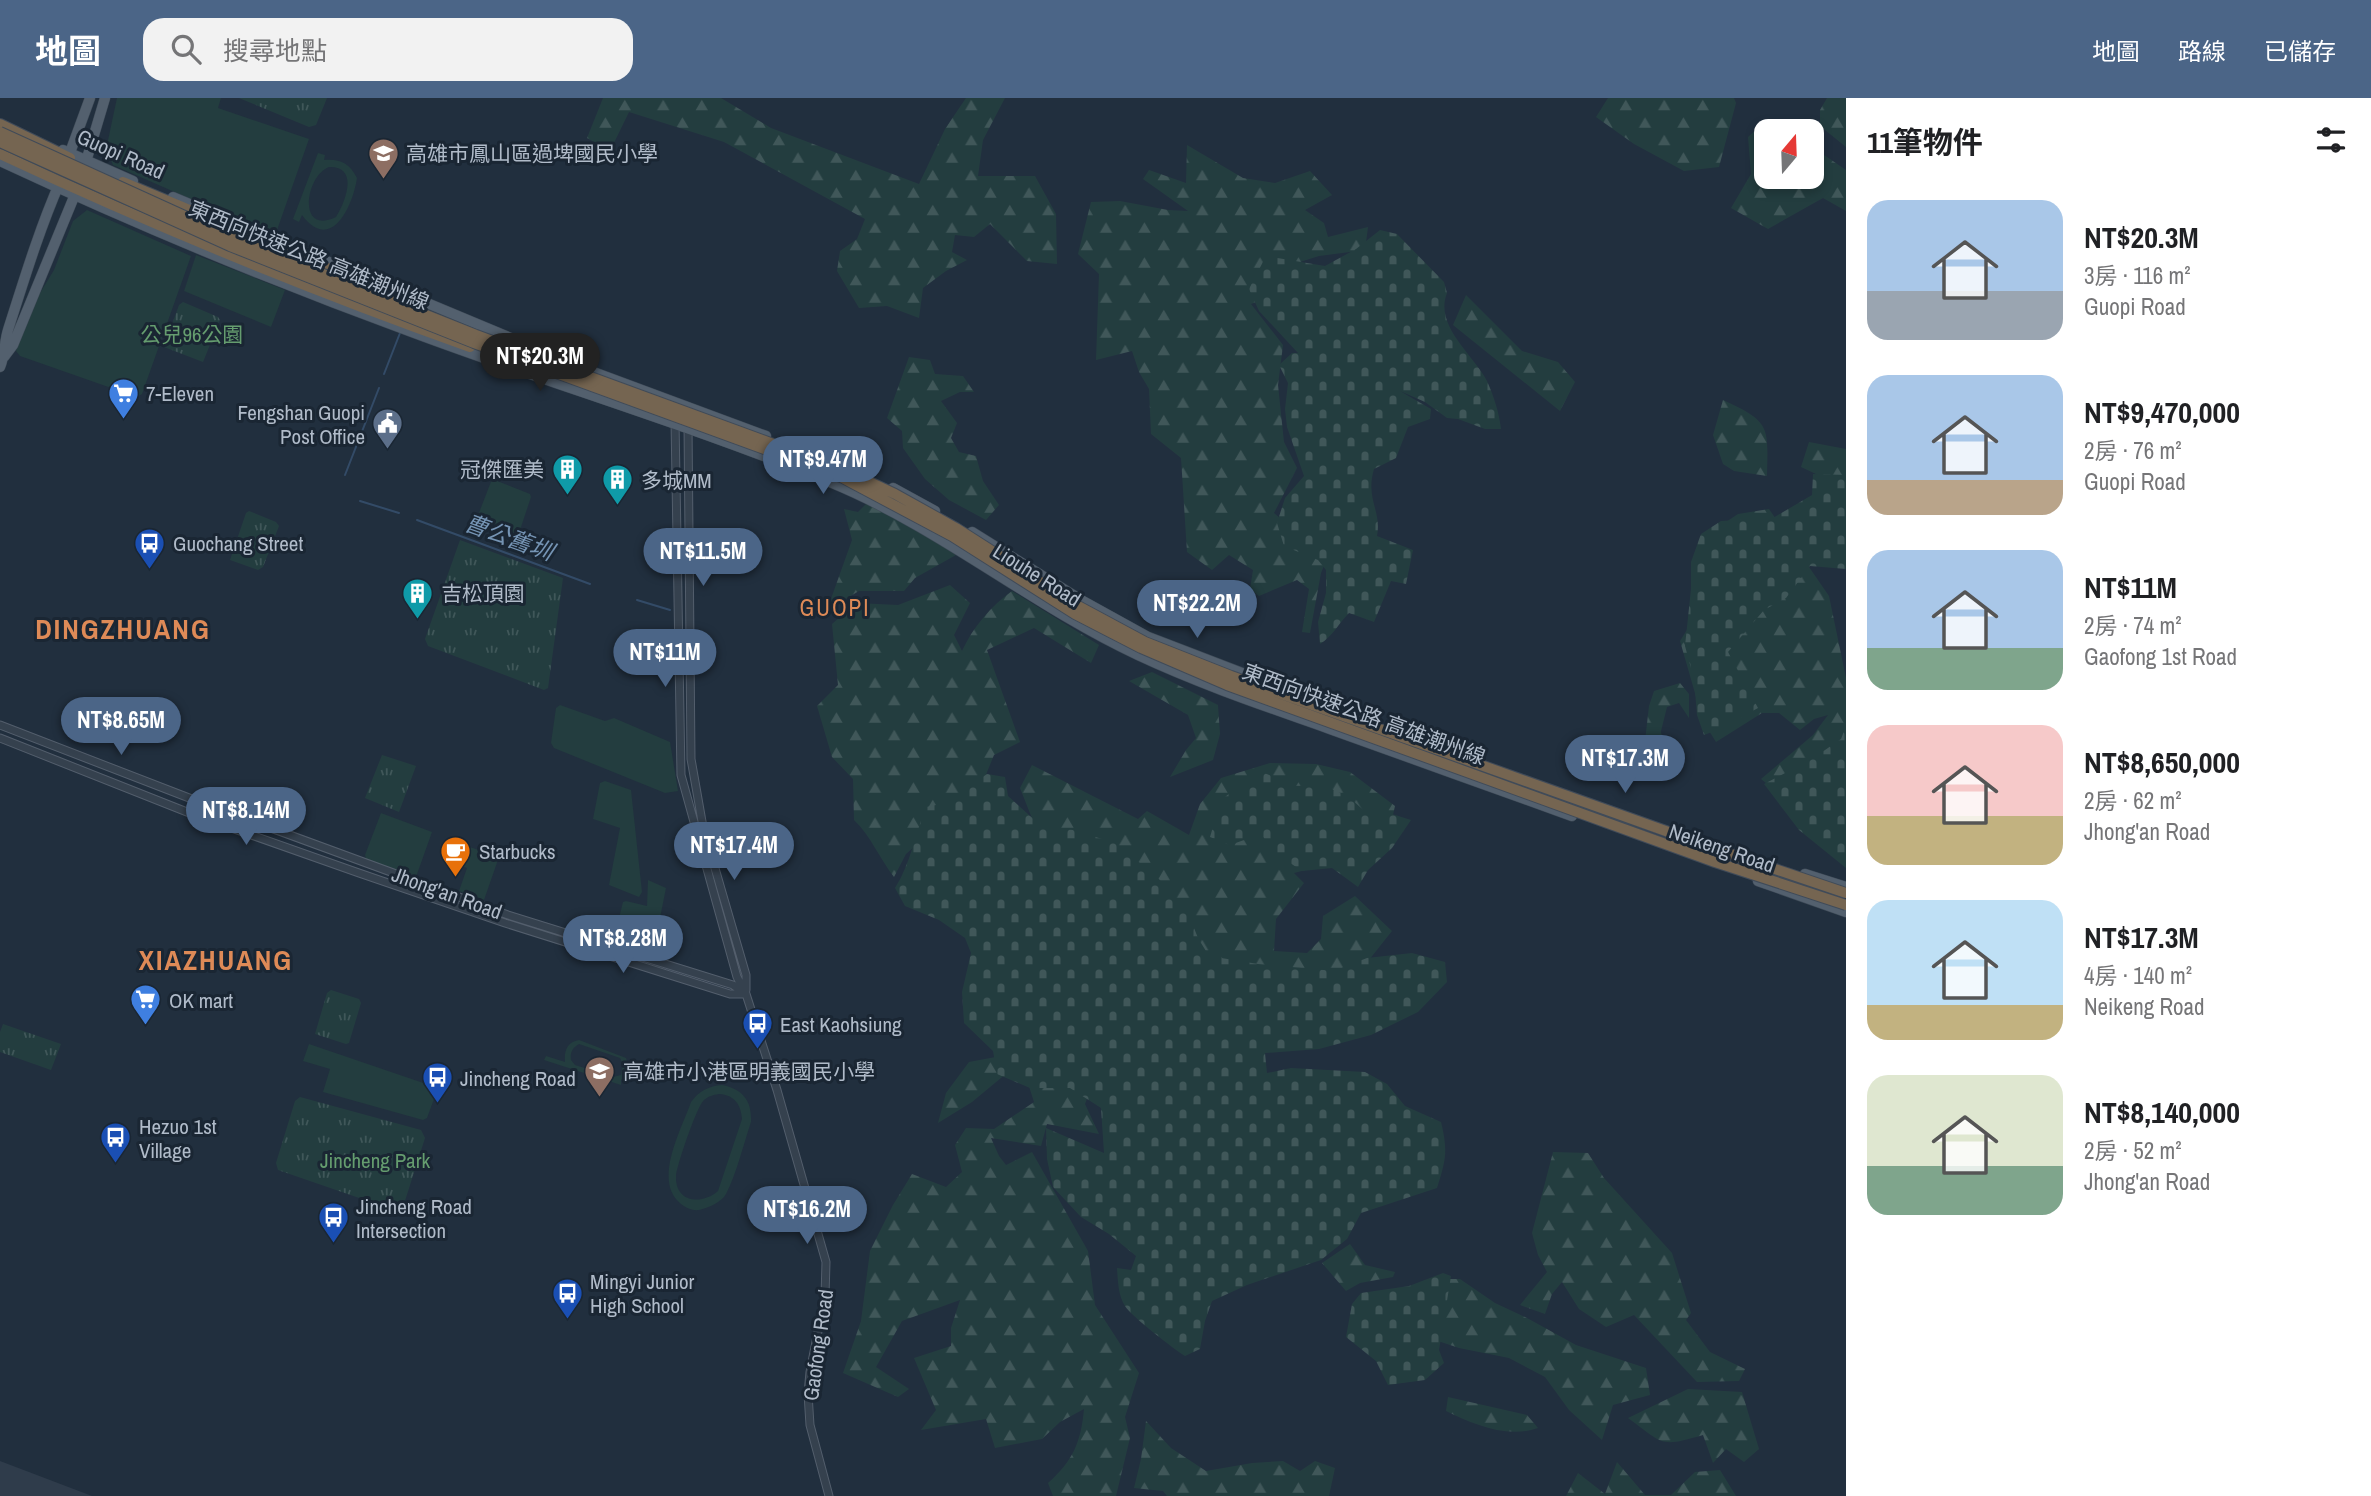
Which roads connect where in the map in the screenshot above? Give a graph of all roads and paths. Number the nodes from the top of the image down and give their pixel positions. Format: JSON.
{"nodes":[{"id":1,"x":90,"y":98,"type":"edge"},
{"id":2,"x":105,"y":98,"type":"edge"},
{"id":3,"x":0,"y":122,"type":"edge"},
{"id":4,"x":0,"y":132,"type":"edge"},
{"id":5,"x":0,"y":142,"type":"edge"},
{"id":6,"x":0,"y":155,"type":"edge"},
{"id":7,"x":69,"y":155,"type":"junction"},
{"id":8,"x":0,"y":161,"type":"edge"},
{"id":9,"x":86,"y":163,"type":"junction"},
{"id":10,"x":58,"y":185,"type":"junction"},
{"id":11,"x":76,"y":193,"type":"junction"},
{"id":12,"x":531,"y":359,"type":"junction"},
{"id":13,"x":2,"y":362,"type":"edge"},
{"id":14,"x":672,"y":400,"type":"junction"},
{"id":15,"x":686,"y":405,"type":"junction"},
{"id":16,"x":676,"y":423,"type":"junction"},
{"id":17,"x":688,"y":427,"type":"junction"},
{"id":18,"x":999,"y":549,"type":"joint"},
{"id":19,"x":0,"y":725,"type":"edge"},
{"id":20,"x":1395,"y":729,"type":"joint"},
{"id":21,"x":0,"y":738,"type":"edge"},
{"id":22,"x":1388,"y":750,"type":"joint"},
{"id":23,"x":1846,"y":890,"type":"edge"},
{"id":24,"x":1846,"y":905,"type":"edge"},
{"id":25,"x":1846,"y":912,"type":"edge"},
{"id":26,"x":746,"y":994,"type":"junction"},
{"id":27,"x":829,"y":1496,"type":"edge"}],
"edges":[{"from":1,"to":7,"type":"main road"},
{"from":2,"to":9,"type":"main road"},
{"from":3,"to":7,"type":"highway"},
{"from":4,"to":12,"type":"highway","name":"東西向快速公路 高雄潮州線","bridge":true},
{"from":5,"to":12,"type":"highway","name":"東西向快速公路 高雄潮州線","bridge":true},
{"from":6,"to":10,"type":"highway"},
{"from":7,"to":9,"type":"highway"},
{"from":7,"to":10,"type":"main road"},
{"from":8,"to":10,"type":"main road"},
{"from":9,"to":11,"type":"main road"},
{"from":9,"to":12,"type":"highway","bridge":true},
{"from":9,"to":14,"type":"main road","name":"Guopi Road"},
{"from":10,"to":11,"type":"highway"},
{"from":10,"to":13,"type":"main road"},
{"from":11,"to":12,"type":"highway","bridge":true},
{"from":11,"to":13,"type":"main road"},
{"from":11,"to":16,"type":"main road"},
{"from":12,"to":23,"type":"highway","name":"東西向快速公路 高雄潮州線","bridge":true},
{"from":12,"to":24,"type":"highway","name":"東西向快速公路 高雄潮州線","bridge":true},
{"from":14,"to":15,"type":"main road","name":"Guopi Road"},
{"from":14,"to":16,"type":"street","name":"Gaofong Road"},
{"from":15,"to":17,"type":"street","name":"Gaofong Road"},
{"from":15,"to":18,"type":"main road","name":"Guopi Road"},
{"from":16,"to":17,"type":"main road"},
{"from":16,"to":26,"type":"street","name":"Gaofong Road"},
{"from":17,"to":22,"type":"main road","name":"Liouhe Road"},
{"from":17,"to":26,"type":"street","name":"Gaofong Road"},
{"from":18,"to":20,"type":"main road","name":"Liouhe Road"},
{"from":19,"to":26,"type":"street","name":"Jhong'an Road"},
{"from":20,"to":23,"type":"main road","name":"Neikeng Road"},
{"from":21,"to":26,"type":"street","name":"Jhong'an Road"},
{"from":22,"to":25,"type":"main road","name":"Neikeng Road"},
{"from":26,"to":27,"type":"street","name":"Gaofong Road"}]}
